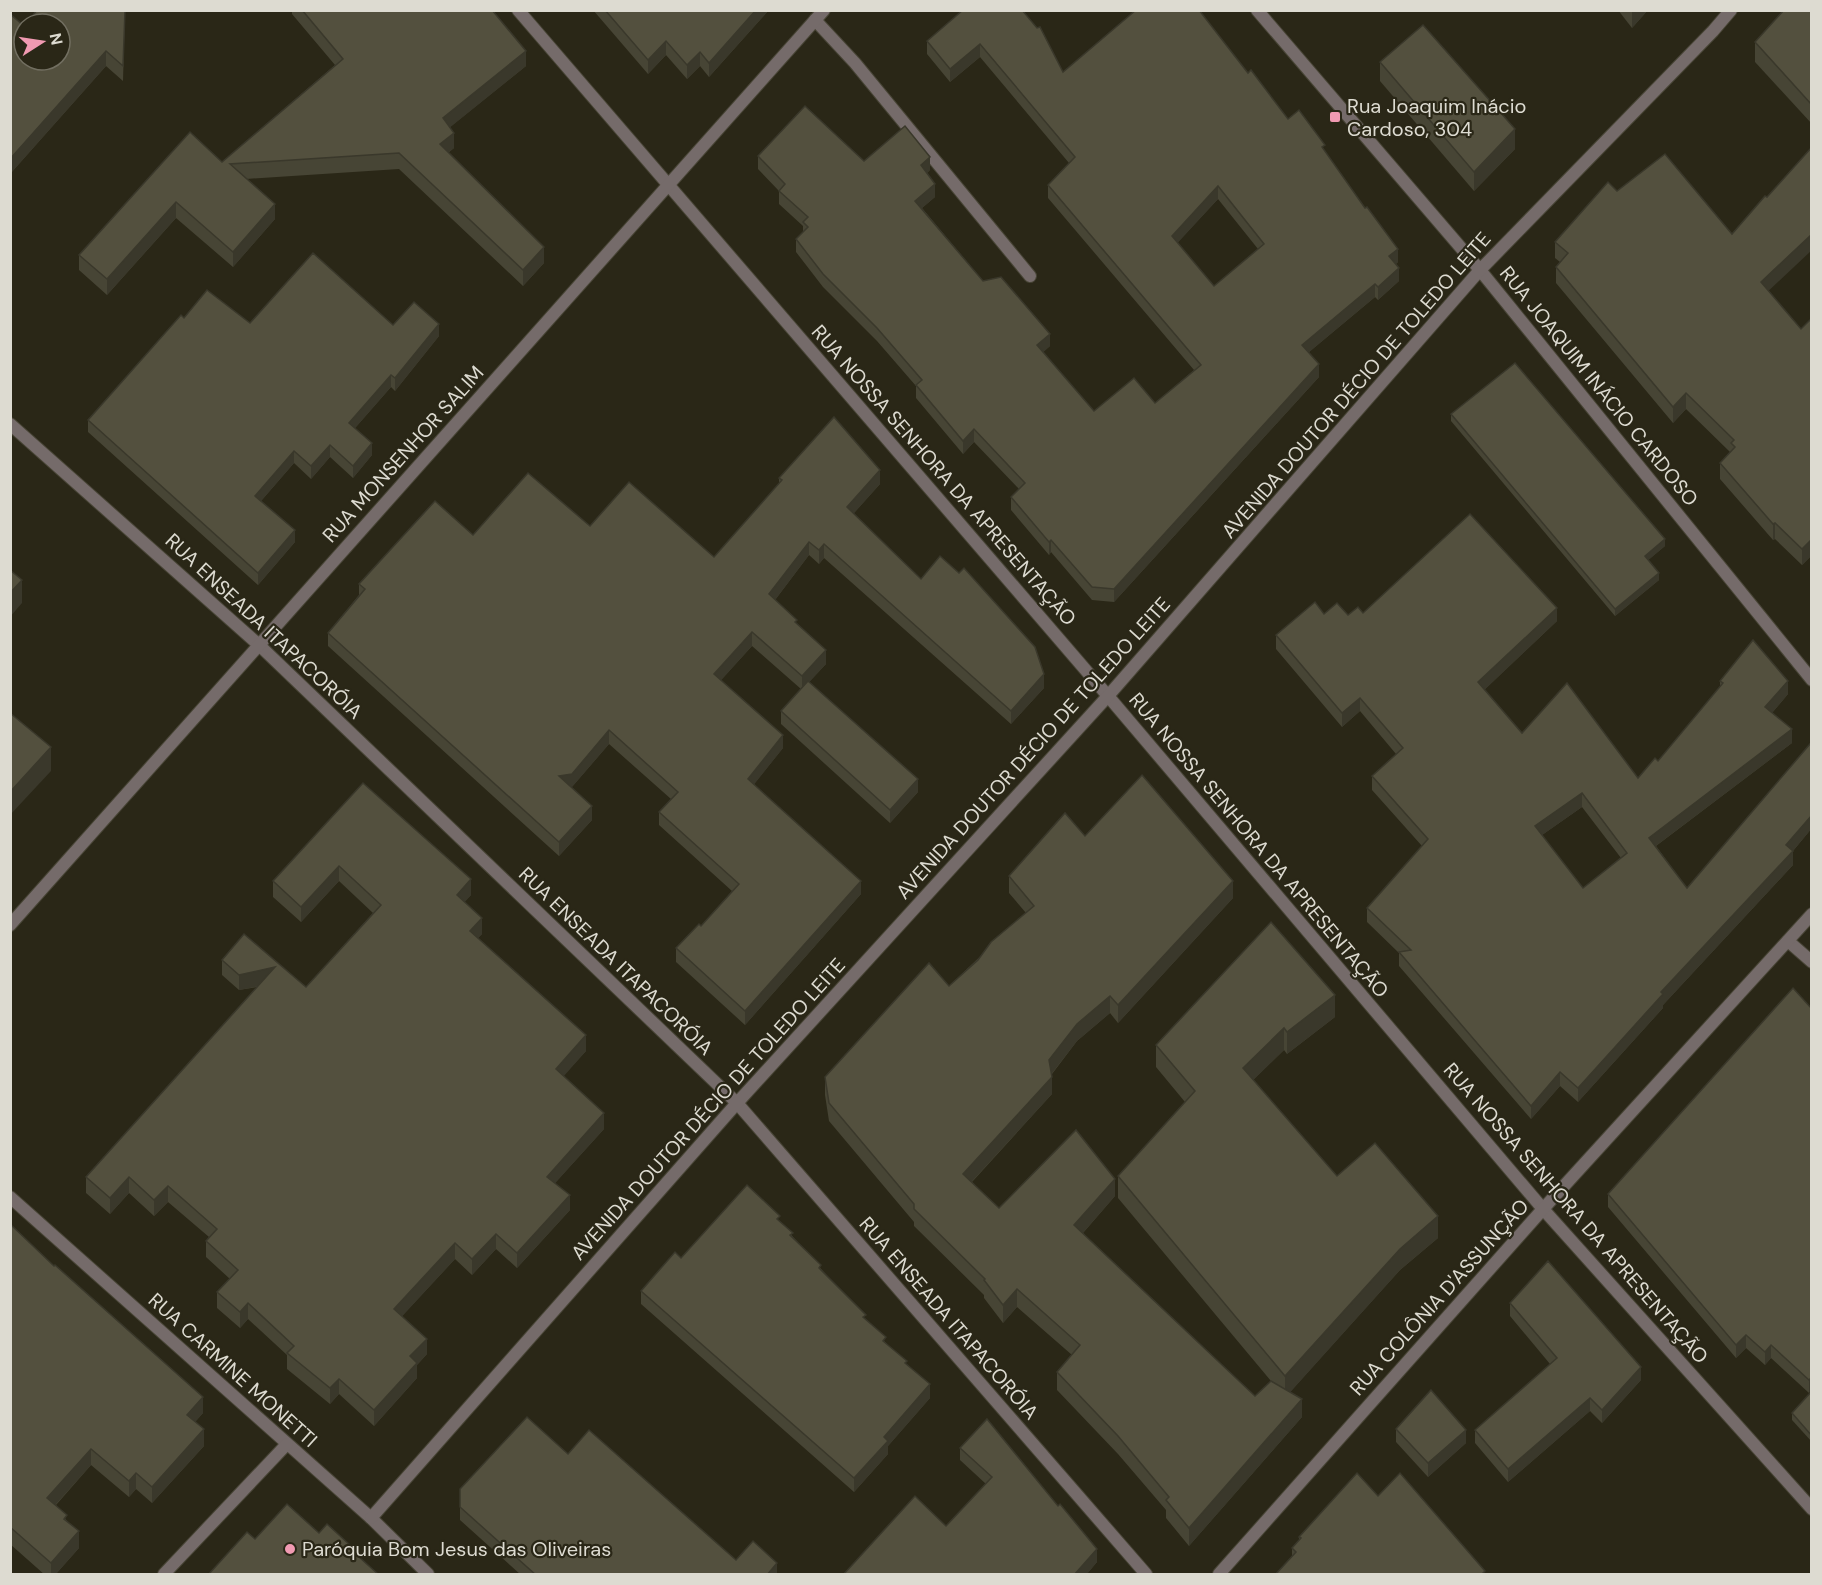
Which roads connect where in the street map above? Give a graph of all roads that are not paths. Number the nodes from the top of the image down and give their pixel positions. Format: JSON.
{"nodes":[{"id":1,"x":518,"y":10,"type":"edge"},
{"id":2,"x":824,"y":10,"type":"edge"},
{"id":3,"x":1257,"y":10,"type":"edge"},
{"id":4,"x":1731,"y":10,"type":"edge"},
{"id":5,"x":815,"y":20,"type":"junction"},
{"id":6,"x":669,"y":185,"type":"junction"},
{"id":7,"x":1480,"y":270,"type":"junction"},
{"id":8,"x":1030,"y":276,"type":"dead end"},
{"id":9,"x":10,"y":424,"type":"edge"},
{"id":10,"x":259,"y":645,"type":"junction"},
{"id":11,"x":1812,"y":680,"type":"edge"},
{"id":12,"x":1108,"y":696,"type":"junction"},
{"id":13,"x":1812,"y":914,"type":"edge"},
{"id":14,"x":10,"y":925,"type":"edge"},
{"id":15,"x":1788,"y":941,"type":"junction"},
{"id":16,"x":1812,"y":962,"type":"edge"},
{"id":17,"x":736,"y":1104,"type":"junction"},
{"id":18,"x":10,"y":1197,"type":"edge"},
{"id":19,"x":1543,"y":1209,"type":"junction"},
{"id":20,"x":286,"y":1444,"type":"junction"},
{"id":21,"x":1812,"y":1509,"type":"edge"},
{"id":22,"x":371,"y":1518,"type":"junction"},
{"id":23,"x":164,"y":1575,"type":"edge"},
{"id":24,"x":428,"y":1575,"type":"edge"},
{"id":25,"x":1146,"y":1575,"type":"edge"},
{"id":26,"x":1219,"y":1575,"type":"edge"}],
"edges":[{"from":1,"to":6,"type":"street","name":"RUA NOSSA SENHORA DA APRESENTAÇÃO"},
{"from":2,"to":5,"type":"street","name":"RUA MONSENHOR SALIM"},
{"from":3,"to":7,"type":"street","name":"RUA JOAQUIM INÁCIO CARDOSO"},
{"from":4,"to":7,"type":"street","name":"AVENIDA DOUTOR DÉCIO DE TOLEDO LEITE"},
{"from":5,"to":6,"type":"street","name":"RUA MONSENHOR SALIM"},
{"from":5,"to":8,"type":"street"},
{"from":6,"to":10,"type":"street","name":"RUA MONSENHOR SALIM"},
{"from":6,"to":12,"type":"street","name":"RUA NOSSA SENHORA DA APRESENTAÇÃO"},
{"from":7,"to":11,"type":"street","name":"RUA JOAQUIM INÁCIO CARDOSO"},
{"from":7,"to":12,"type":"street","name":"AVENIDA DOUTOR DÉCIO DE TOLEDO LEITE"},
{"from":9,"to":10,"type":"street","name":"RUA ENSEADA ITAPACORÓIA"},
{"from":10,"to":14,"type":"street","name":"RUA MONSENHOR SALIM"},
{"from":10,"to":17,"type":"street","name":"RUA ENSEADA ITAPACORÓIA"},
{"from":12,"to":17,"type":"street","name":"AVENIDA DOUTOR DÉCIO DE TOLEDO LEITE"},
{"from":12,"to":19,"type":"street","name":"RUA NOSSA SENHORA DA APRESENTAÇÃO"},
{"from":13,"to":15,"type":"street","name":"RUA COLÔNIA D'ASSUNÇÃO"},
{"from":15,"to":16,"type":"street"},
{"from":15,"to":19,"type":"street","name":"RUA COLÔNIA D'ASSUNÇÃO"},
{"from":17,"to":22,"type":"street","name":"AVENIDA DOUTOR DÉCIO DE TOLEDO LEITE"},
{"from":17,"to":25,"type":"street","name":"RUA ENSEADA ITAPACORÓIA"},
{"from":18,"to":20,"type":"street","name":"RUA CARMINE MONETTI"},
{"from":19,"to":21,"type":"street","name":"RUA NOSSA SENHORA DA APRESENTAÇÃO"},
{"from":19,"to":26,"type":"street","name":"RUA COLÔNIA D'ASSUNÇÃO"},
{"from":20,"to":22,"type":"street","name":"RUA CARMINE MONETTI"},
{"from":20,"to":23,"type":"street"},
{"from":22,"to":24,"type":"street","name":"RUA CARMINE MONETTI"}]}
